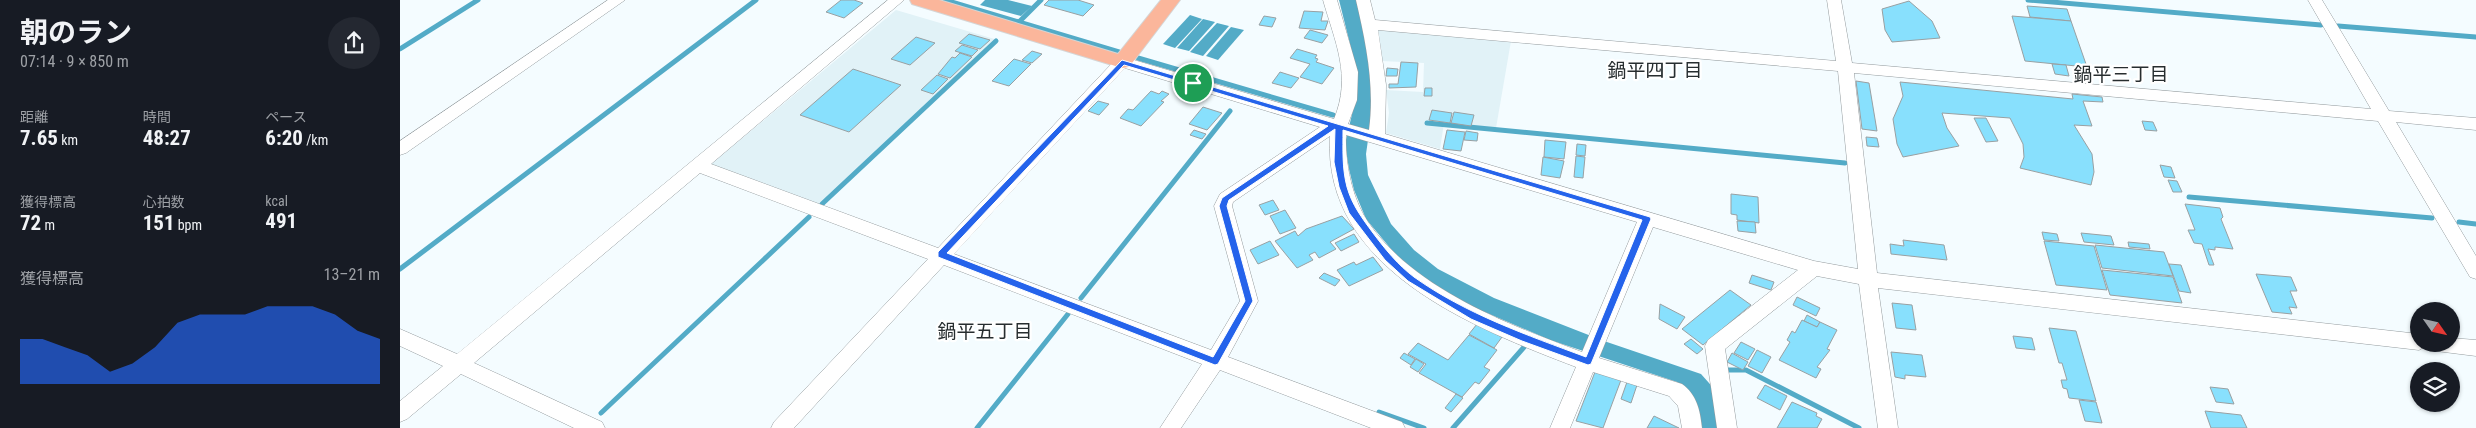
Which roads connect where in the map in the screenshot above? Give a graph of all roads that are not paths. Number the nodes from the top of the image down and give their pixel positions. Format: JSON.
{"nodes":[{"id":1,"x":618,"y":0,"type":"edge"},
{"id":2,"x":898,"y":0,"type":"edge"},
{"id":3,"x":919,"y":0,"type":"edge"},
{"id":4,"x":1172,"y":0,"type":"edge"},
{"id":5,"x":1330,"y":0,"type":"edge"},
{"id":6,"x":1363,"y":0,"type":"edge"},
{"id":7,"x":1834,"y":0,"type":"edge"},
{"id":8,"x":2315,"y":0,"type":"edge"},
{"id":9,"x":1369,"y":24,"type":"junction"},
{"id":10,"x":1122,"y":62,"type":"junction"},
{"id":11,"x":1845,"y":66,"type":"junction"},
{"id":12,"x":2383,"y":116,"type":"junction"},
{"id":13,"x":2476,"y":124,"type":"edge"},
{"id":14,"x":1340,"y":127,"type":"junction"},
{"id":15,"x":1373,"y":137,"type":"junction"},
{"id":16,"x":400,"y":149,"type":"edge"},
{"id":17,"x":698,"y":166,"type":"junction"},
{"id":18,"x":1647,"y":219,"type":"junction"},
{"id":19,"x":941,"y":254,"type":"junction"},
{"id":20,"x":1814,"y":268,"type":"junction"},
{"id":21,"x":2476,"y":272,"type":"edge"},
{"id":22,"x":1868,"y":278,"type":"junction"},
{"id":23,"x":400,"y":337,"type":"edge"},
{"id":24,"x":2410,"y":341,"type":"edge"},
{"id":25,"x":2460,"y":346,"type":"edge"},
{"id":26,"x":2476,"y":348,"type":"edge"},
{"id":27,"x":1215,"y":361,"type":"junction"},
{"id":28,"x":1588,"y":362,"type":"junction"},
{"id":29,"x":458,"y":365,"type":"junction"},
{"id":30,"x":400,"y":413,"type":"edge"},
{"id":31,"x":596,"y":428,"type":"edge"},
{"id":32,"x":781,"y":428,"type":"edge"},
{"id":33,"x":1170,"y":428,"type":"edge"},
{"id":34,"x":1394,"y":428,"type":"edge"},
{"id":35,"x":1560,"y":428,"type":"edge"},
{"id":36,"x":1692,"y":428,"type":"edge"},
{"id":37,"x":1727,"y":428,"type":"edge"},
{"id":38,"x":1888,"y":428,"type":"edge"}],
"edges":[{"from":1,"to":16,"type":"street"},
{"from":2,"to":17,"type":"street"},
{"from":3,"to":10,"type":"main road"},
{"from":4,"to":10,"type":"main road"},
{"from":5,"to":14,"type":"street"},
{"from":6,"to":9,"type":"street"},
{"from":7,"to":11,"type":"street"},
{"from":8,"to":12,"type":"street"},
{"from":9,"to":11,"type":"street"},
{"from":9,"to":15,"type":"street"},
{"from":10,"to":14,"type":"street"},
{"from":10,"to":19,"type":"street"},
{"from":11,"to":12,"type":"street"},
{"from":11,"to":22,"type":"street"},
{"from":12,"to":13,"type":"street"},
{"from":12,"to":21,"type":"street"},
{"from":14,"to":15,"type":"street"},
{"from":14,"to":27,"type":"street"},
{"from":14,"to":28,"type":"street"},
{"from":15,"to":18,"type":"street"},
{"from":17,"to":19,"type":"street"},
{"from":17,"to":29,"type":"street"},
{"from":18,"to":20,"type":"street"},
{"from":18,"to":28,"type":"street"},
{"from":19,"to":27,"type":"street"},
{"from":19,"to":32,"type":"street"},
{"from":20,"to":22,"type":"street"},
{"from":20,"to":37,"type":"street"},
{"from":22,"to":24,"type":"street"},
{"from":22,"to":38,"type":"street"},
{"from":23,"to":29,"type":"street"},
{"from":25,"to":26,"type":"street"},
{"from":27,"to":33,"type":"street"},
{"from":27,"to":34,"type":"street"},
{"from":28,"to":35,"type":"street"},
{"from":28,"to":36,"type":"street"},
{"from":29,"to":30,"type":"street"},
{"from":29,"to":31,"type":"street"}]}
